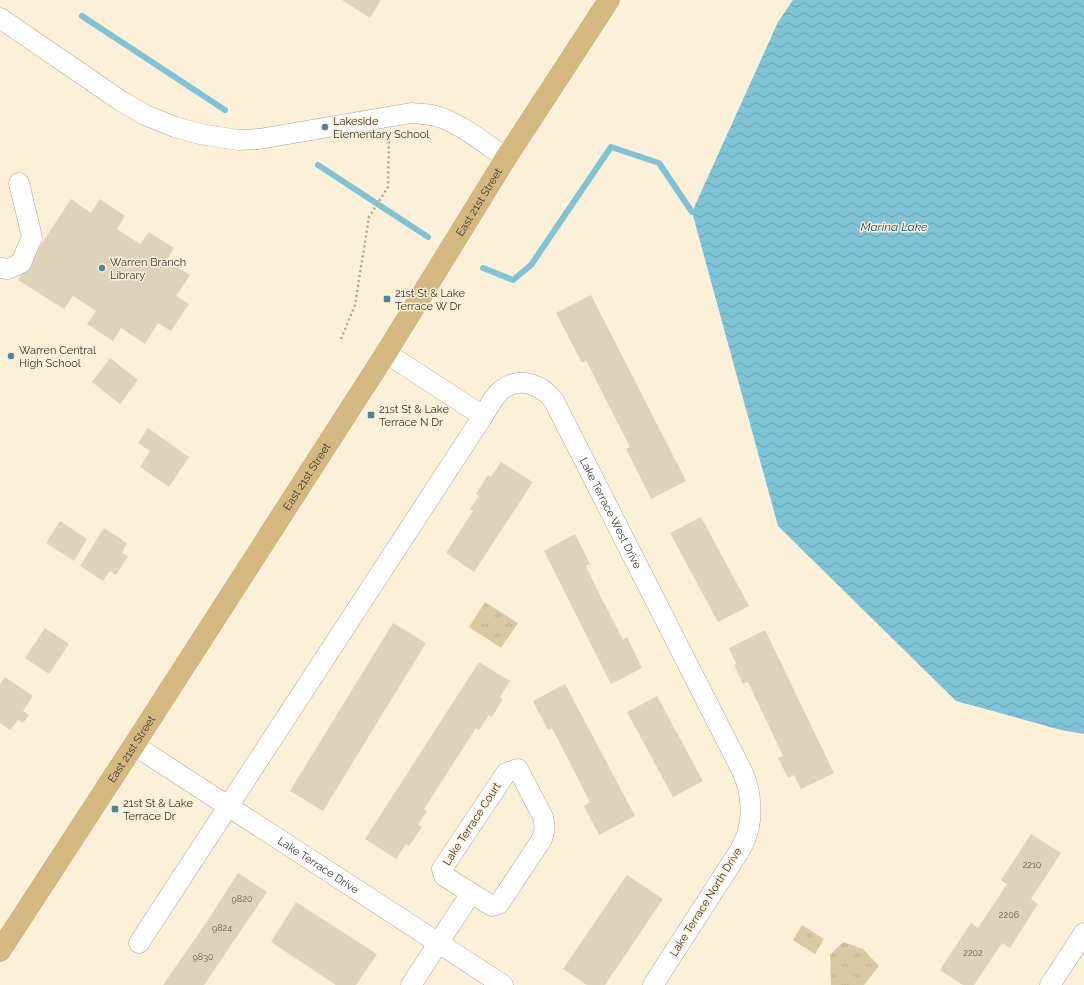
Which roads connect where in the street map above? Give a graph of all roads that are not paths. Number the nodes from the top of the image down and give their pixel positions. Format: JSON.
{"nodes":[{"id":1,"x":609,"y":0,"type":"edge"},
{"id":2,"x":0,"y":18,"type":"edge"},
{"id":3,"x":506,"y":158,"type":"junction"},
{"id":4,"x":19,"y":183,"type":"dead end"},
{"id":5,"x":0,"y":268,"type":"edge"},
{"id":6,"x":386,"y":353,"type":"junction"},
{"id":7,"x":483,"y":416,"type":"junction"},
{"id":8,"x":134,"y":745,"type":"junction"},
{"id":9,"x":228,"y":807,"type":"junction"},
{"id":10,"x":750,"y":815,"type":"joint"},
{"id":11,"x":471,"y":893,"type":"junction"},
{"id":12,"x":1084,"y":933,"type":"edge"},
{"id":13,"x":139,"y":943,"type":"dead end"},
{"id":14,"x":438,"y":943,"type":"junction"},
{"id":15,"x":0,"y":950,"type":"edge"},
{"id":16,"x":411,"y":985,"type":"edge"},
{"id":17,"x":503,"y":985,"type":"edge"},
{"id":18,"x":653,"y":985,"type":"edge"},
{"id":19,"x":1050,"y":985,"type":"edge"}],
"edges":[{"from":1,"to":3,"type":"main road","name":"East 21st Street"},
{"from":2,"to":3,"type":"street"},
{"from":3,"to":6,"type":"main road","name":"East 21st Street"},
{"from":4,"to":5,"type":"street"},
{"from":6,"to":7,"type":"street"},
{"from":6,"to":8,"type":"main road","name":"East 21st Street"},
{"from":7,"to":9,"type":"street"},
{"from":7,"to":10,"type":"street","name":"Lake Terrace West Drive"},
{"from":8,"to":9,"type":"street","name":"Lake Terrace Drive"},
{"from":8,"to":15,"type":"main road","name":"East 21st Street"},
{"from":9,"to":13,"type":"street"},
{"from":9,"to":14,"type":"street","name":"Lake Terrace Drive"},
{"from":10,"to":18,"type":"street","name":"Lake Terrace North Drive"},
{"from":11,"to":11,"type":"street","name":"Lake Terrace Court"},
{"from":11,"to":14,"type":"street"},
{"from":12,"to":19,"type":"street"},
{"from":14,"to":16,"type":"street"},
{"from":14,"to":17,"type":"street","name":"Lake Terrace Drive"}]}
